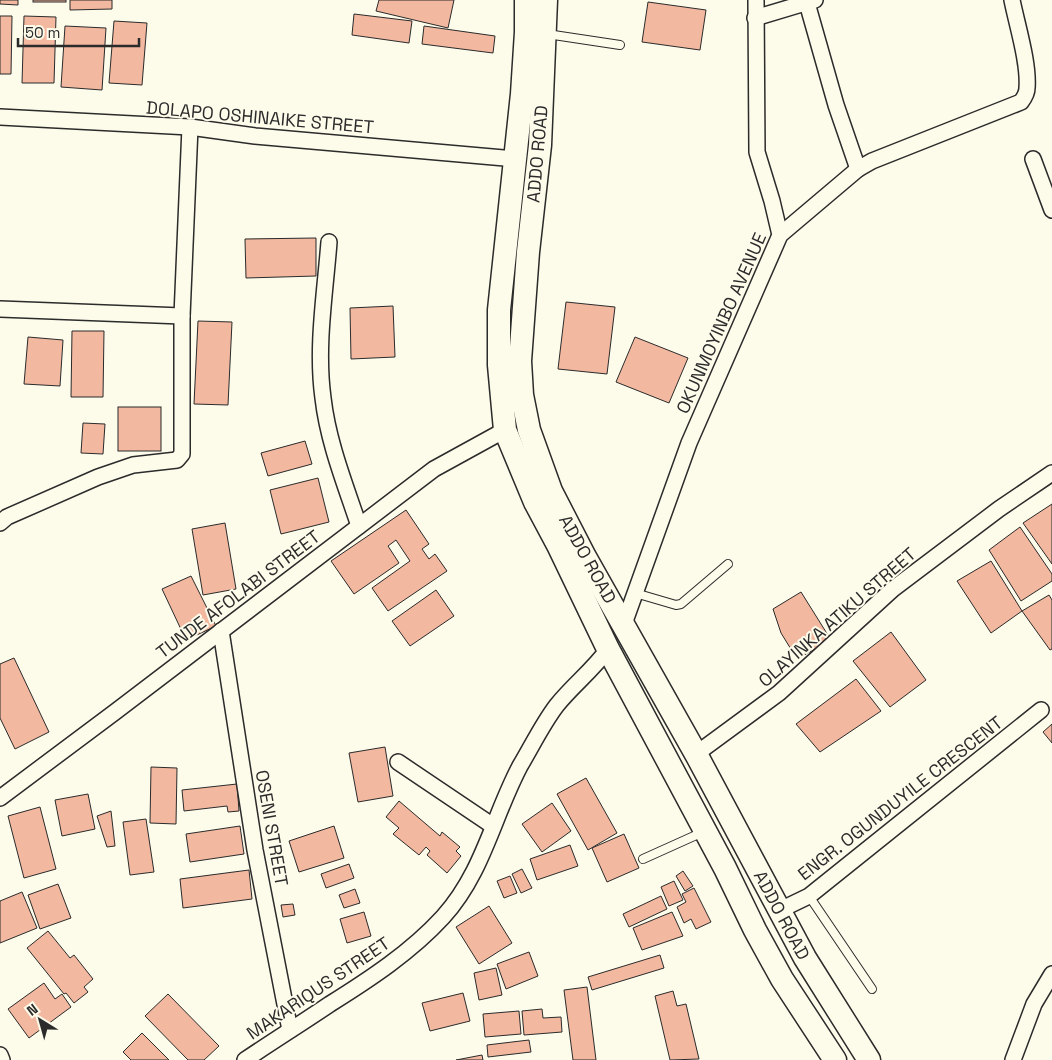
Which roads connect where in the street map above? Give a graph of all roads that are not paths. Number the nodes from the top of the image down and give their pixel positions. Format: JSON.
{"nodes":[{"id":1,"x":526,"y":0,"type":"edge"},
{"id":2,"x":546,"y":0,"type":"edge"},
{"id":3,"x":756,"y":0,"type":"edge"},
{"id":4,"x":1012,"y":0,"type":"edge"},
{"id":5,"x":812,"y":2,"type":"edge"},
{"id":6,"x":755,"y":18,"type":"junction"},
{"id":7,"x":545,"y":34,"type":"junction"},
{"id":8,"x":620,"y":45,"type":"dead end"},
{"id":9,"x":0,"y":117,"type":"edge"},
{"id":10,"x":190,"y":127,"type":"junction"},
{"id":11,"x":516,"y":159,"type":"junction"},
{"id":12,"x":1033,"y":159,"type":"dead end"},
{"id":13,"x":858,"y":169,"type":"junction"},
{"id":14,"x":1052,"y":210,"type":"edge"},
{"id":15,"x":780,"y":235,"type":"junction"},
{"id":16,"x":329,"y":242,"type":"dead end"},
{"id":17,"x":0,"y":309,"type":"edge"},
{"id":18,"x":182,"y":316,"type":"junction"},
{"id":19,"x":505,"y":430,"type":"junction"},
{"id":20,"x":1052,"y":473,"type":"edge"},
{"id":21,"x":0,"y":523,"type":"edge"},
{"id":22,"x":359,"y":526,"type":"junction"},
{"id":23,"x":728,"y":564,"type":"dead end"},
{"id":24,"x":635,"y":593,"type":"junction"},
{"id":25,"x":624,"y":624,"type":"junction"},
{"id":26,"x":221,"y":631,"type":"junction"},
{"id":27,"x":608,"y":649,"type":"junction"},
{"id":28,"x":1041,"y":710,"type":"dead end"},
{"id":29,"x":696,"y":754,"type":"junction"},
{"id":30,"x":398,"y":762,"type":"dead end"},
{"id":31,"x":0,"y":798,"type":"edge"},
{"id":32,"x":493,"y":826,"type":"junction"},
{"id":33,"x":705,"y":832,"type":"junction"},
{"id":34,"x":643,"y":859,"type":"dead end"},
{"id":35,"x":808,"y":896,"type":"junction"},
{"id":36,"x":780,"y":910,"type":"junction"},
{"id":37,"x":1052,"y":974,"type":"edge"},
{"id":38,"x":872,"y":989,"type":"dead end"},
{"id":39,"x":290,"y":1030,"type":"junction"},
{"id":40,"x":0,"y":1055,"type":"edge"},
{"id":41,"x":2,"y":1060,"type":"edge"},
{"id":42,"x":245,"y":1060,"type":"edge"},
{"id":43,"x":835,"y":1060,"type":"edge"},
{"id":44,"x":869,"y":1060,"type":"edge"},
{"id":45,"x":1013,"y":1060,"type":"edge"}],
"edges":[{"from":1,"to":11,"type":"main road","name":"ADDO ROAD"},
{"from":2,"to":7,"type":"main road","name":"ADDO ROAD"},
{"from":3,"to":6,"type":"street"},
{"from":4,"to":13,"type":"street","name":"OKUNMOYINBO AVENUE"},
{"from":5,"to":6,"type":"street"},
{"from":5,"to":13,"type":"street"},
{"from":6,"to":15,"type":"street"},
{"from":7,"to":8,"type":"lane"},
{"from":7,"to":25,"type":"main road","name":"ADDO ROAD"},
{"from":9,"to":10,"type":"street","name":"DOLAPO OSHINAIKE STREET"},
{"from":10,"to":11,"type":"street","name":"DOLAPO OSHINAIKE STREET"},
{"from":10,"to":18,"type":"street"},
{"from":11,"to":19,"type":"main road","name":"ADDO ROAD"},
{"from":12,"to":14,"type":"street"},
{"from":13,"to":15,"type":"street","name":"OKUNMOYINBO AVENUE"},
{"from":15,"to":24,"type":"street","name":"OKUNMOYINBO AVENUE"},
{"from":16,"to":22,"type":"street"},
{"from":17,"to":18,"type":"street"},
{"from":18,"to":21,"type":"street"},
{"from":19,"to":22,"type":"street","name":"TUNDE AFOLABI STREET"},
{"from":19,"to":27,"type":"main road","name":"ADDO ROAD"},
{"from":20,"to":29,"type":"street","name":"OLAYINKA ATIKU STREET"},
{"from":22,"to":26,"type":"street","name":"TUNDE AFOLABI STREET"},
{"from":23,"to":24,"type":"lane"},
{"from":24,"to":25,"type":"street","name":"OKUNMOYINBO AVENUE"},
{"from":25,"to":29,"type":"main road","name":"ADDO ROAD"},
{"from":26,"to":31,"type":"street","name":"TUNDE AFOLABI STREET"},
{"from":26,"to":39,"type":"street","name":"OSENI STREET"},
{"from":27,"to":32,"type":"street","name":"MAKARIQUS STREET"},
{"from":27,"to":33,"type":"main road","name":"ADDO ROAD"},
{"from":28,"to":35,"type":"street","name":"ENGR. OGUNDUYILE CRESCENT"},
{"from":29,"to":36,"type":"main road","name":"ADDO ROAD"},
{"from":30,"to":32,"type":"street"},
{"from":32,"to":39,"type":"street","name":"MAKARIQUS STREET"},
{"from":33,"to":34,"type":"lane"},
{"from":33,"to":43,"type":"main road","name":"ADDO ROAD"},
{"from":35,"to":36,"type":"street","name":"ENGR. OGUNDUYILE CRESCENT"},
{"from":35,"to":38,"type":"lane"},
{"from":36,"to":44,"type":"main road","name":"ADDO ROAD"},
{"from":37,"to":45,"type":"street"},
{"from":39,"to":42,"type":"street","name":"MAKARIQUS STREET"},
{"from":40,"to":41,"type":"street"}]}
